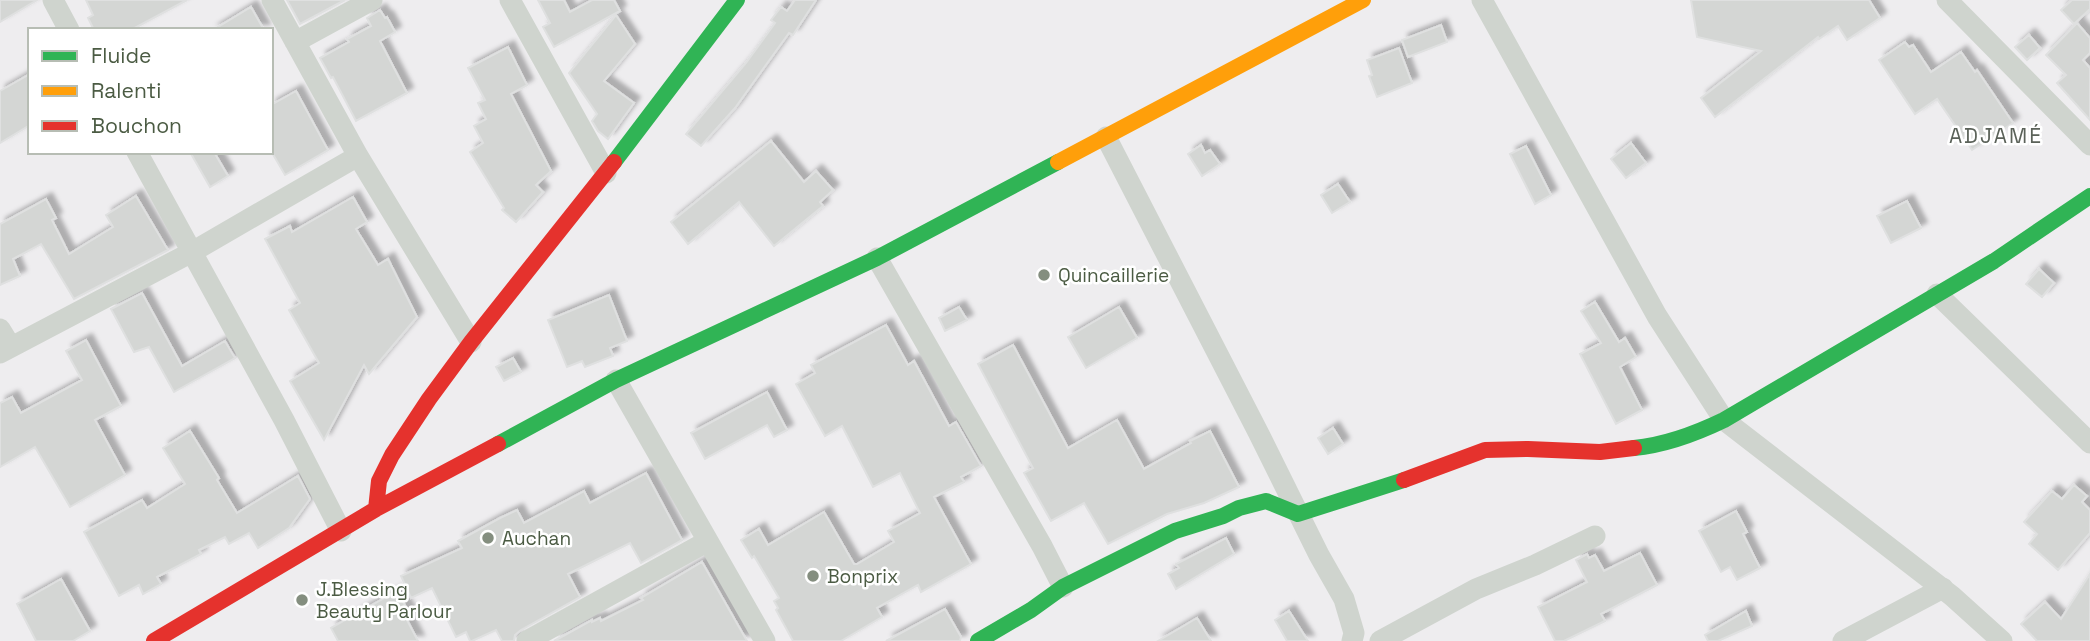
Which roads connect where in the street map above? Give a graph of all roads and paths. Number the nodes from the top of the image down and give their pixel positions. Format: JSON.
{"nodes":[{"id":1,"x":53,"y":0,"type":"edge"},
{"id":2,"x":272,"y":0,"type":"edge"},
{"id":3,"x":372,"y":0,"type":"edge"},
{"id":4,"x":510,"y":0,"type":"edge"},
{"id":5,"x":737,"y":0,"type":"edge"},
{"id":6,"x":1363,"y":0,"type":"edge"},
{"id":7,"x":1482,"y":0,"type":"edge"},
{"id":8,"x":1947,"y":0,"type":"edge"},
{"id":9,"x":68,"y":28,"type":"edge"},
{"id":10,"x":295,"y":42,"type":"junction"},
{"id":11,"x":1106,"y":137,"type":"junction"},
{"id":12,"x":2090,"y":145,"type":"edge"},
{"id":13,"x":138,"y":154,"type":"edge"},
{"id":14,"x":358,"y":156,"type":"junction"},
{"id":15,"x":606,"y":173,"type":"junction"},
{"id":16,"x":2090,"y":195,"type":"edge"},
{"id":17,"x":192,"y":252,"type":"junction"},
{"id":18,"x":877,"y":258,"type":"junction"},
{"id":19,"x":1937,"y":294,"type":"junction"},
{"id":20,"x":471,"y":342,"type":"junction"},
{"id":21,"x":4,"y":343,"type":"edge"},
{"id":22,"x":616,"y":380,"type":"junction"},
{"id":23,"x":1724,"y":420,"type":"junction"},
{"id":24,"x":2090,"y":443,"type":"edge"},
{"id":25,"x":376,"y":509,"type":"junction"},
{"id":26,"x":1298,"y":514,"type":"junction"},
{"id":27,"x":341,"y":531,"type":"junction"},
{"id":28,"x":1594,"y":536,"type":"dead end"},
{"id":29,"x":708,"y":541,"type":"junction"},
{"id":30,"x":1063,"y":587,"type":"junction"},
{"id":31,"x":1943,"y":589,"type":"junction"},
{"id":32,"x":154,"y":641,"type":"edge"},
{"id":33,"x":527,"y":641,"type":"edge"},
{"id":34,"x":765,"y":641,"type":"edge"},
{"id":35,"x":978,"y":641,"type":"edge"},
{"id":36,"x":1352,"y":641,"type":"edge"},
{"id":37,"x":1380,"y":641,"type":"edge"},
{"id":38,"x":1843,"y":641,"type":"edge"},
{"id":39,"x":2002,"y":641,"type":"edge"}],
"edges":[{"from":1,"to":9,"type":"street"},
{"from":2,"to":10,"type":"street"},
{"from":3,"to":10,"type":"street"},
{"from":4,"to":15,"type":"street"},
{"from":5,"to":15,"type":"street"},
{"from":6,"to":11,"type":"street"},
{"from":7,"to":23,"type":"street"},
{"from":8,"to":12,"type":"street"},
{"from":10,"to":14,"type":"street"},
{"from":11,"to":18,"type":"street"},
{"from":11,"to":26,"type":"street"},
{"from":13,"to":17,"type":"street"},
{"from":14,"to":17,"type":"street"},
{"from":14,"to":20,"type":"street"},
{"from":15,"to":20,"type":"street"},
{"from":16,"to":19,"type":"street"},
{"from":17,"to":21,"type":"street"},
{"from":17,"to":27,"type":"street"},
{"from":18,"to":22,"type":"street"},
{"from":18,"to":30,"type":"street"},
{"from":19,"to":23,"type":"street"},
{"from":19,"to":24,"type":"street"},
{"from":20,"to":25,"type":"street"},
{"from":22,"to":25,"type":"street"},
{"from":22,"to":29,"type":"street"},
{"from":23,"to":26,"type":"street"},
{"from":23,"to":31,"type":"street"},
{"from":25,"to":27,"type":"street"},
{"from":26,"to":30,"type":"street"},
{"from":26,"to":36,"type":"street"},
{"from":27,"to":32,"type":"street"},
{"from":28,"to":37,"type":"street"},
{"from":29,"to":33,"type":"street"},
{"from":29,"to":34,"type":"street"},
{"from":30,"to":35,"type":"street"},
{"from":31,"to":38,"type":"street"},
{"from":31,"to":39,"type":"street"}]}
